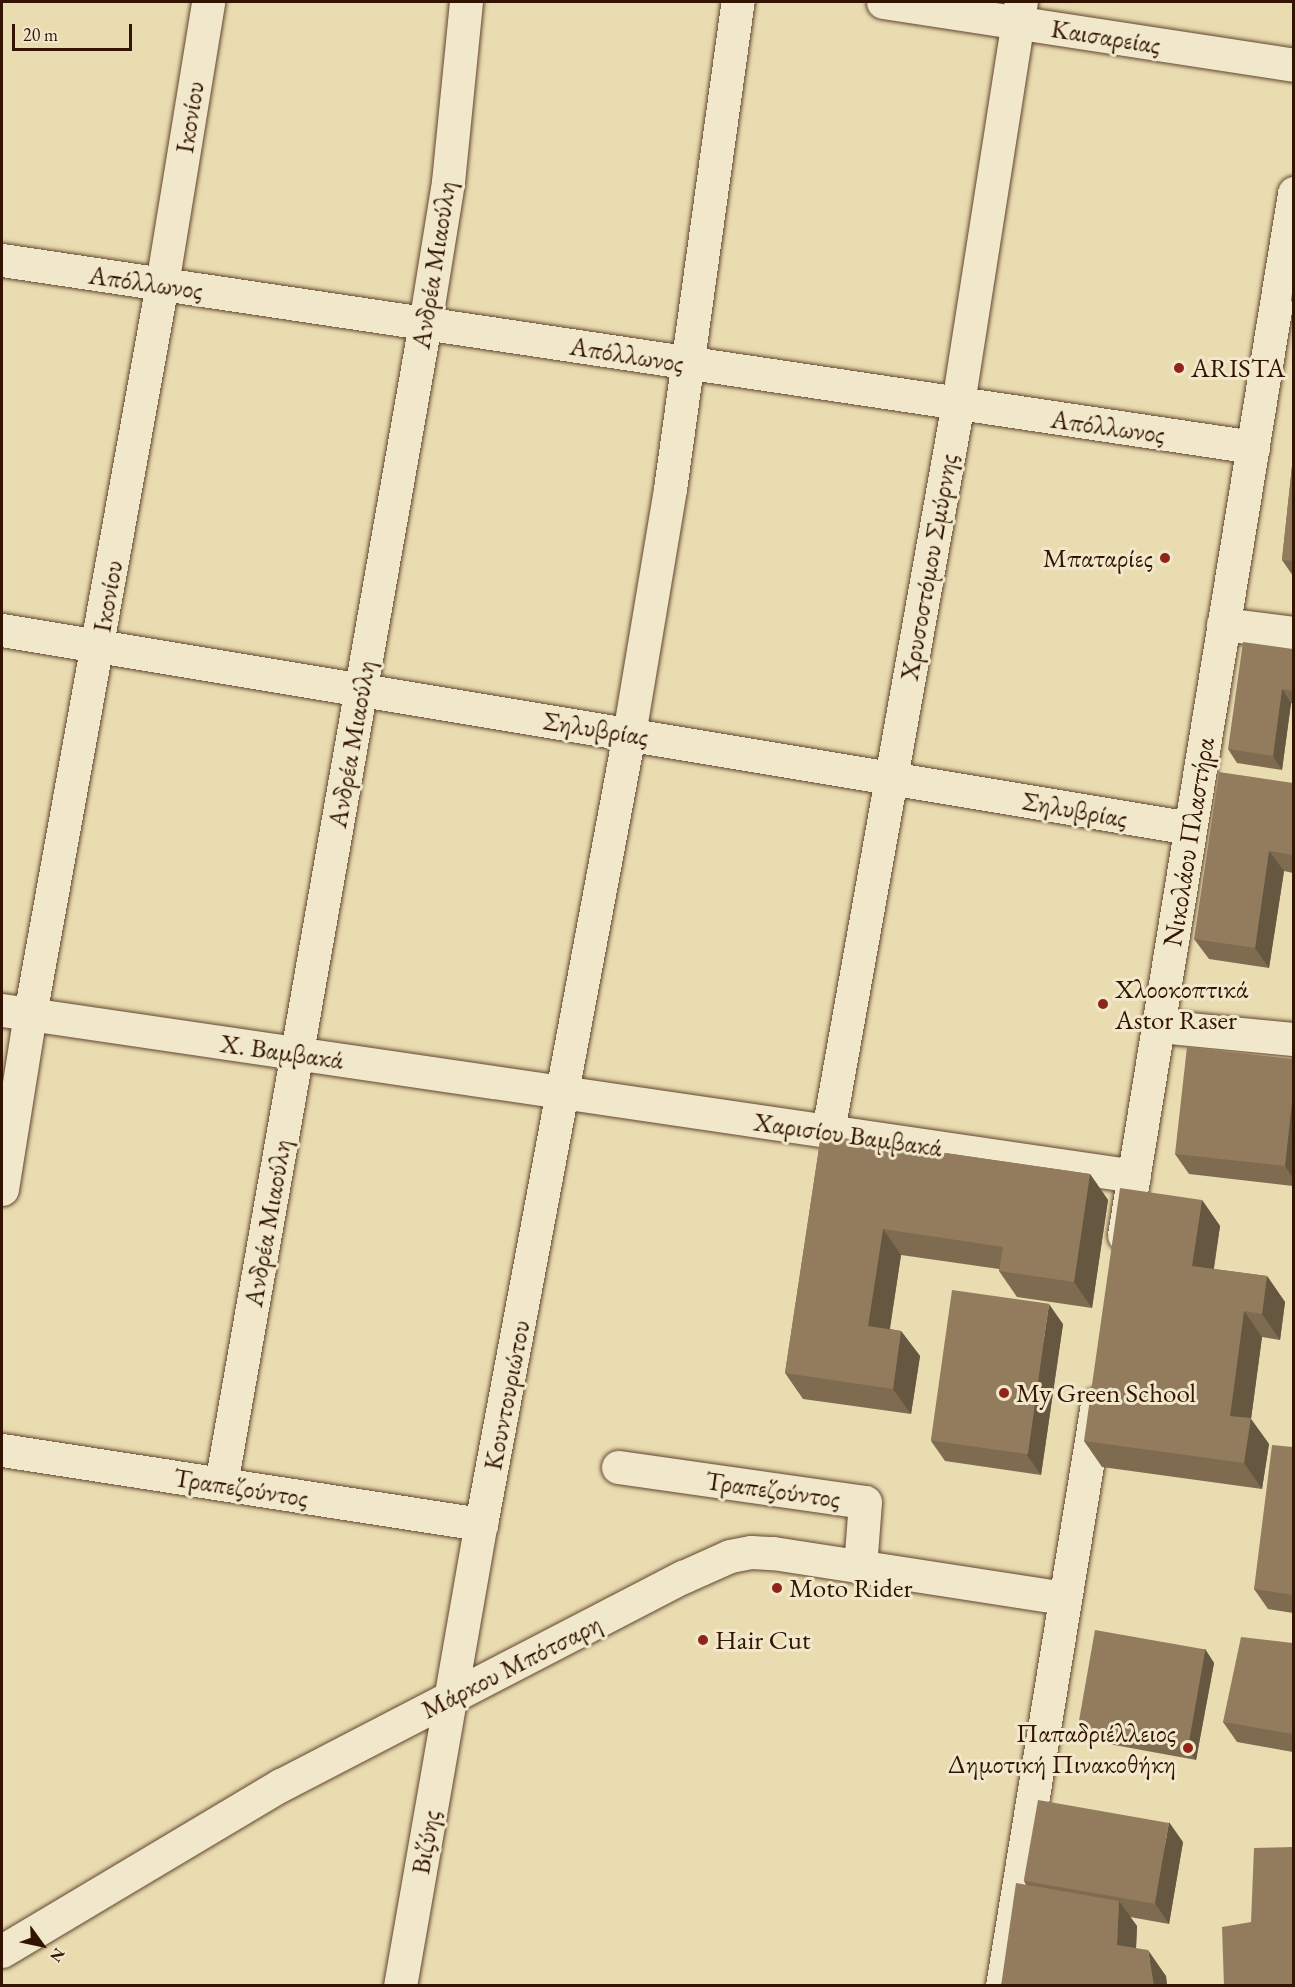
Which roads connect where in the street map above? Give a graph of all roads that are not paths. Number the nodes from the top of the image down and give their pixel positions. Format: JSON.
{"nodes":[{"id":1,"x":208,"y":2,"type":"edge"},
{"id":2,"x":466,"y":2,"type":"edge"},
{"id":3,"x":738,"y":2,"type":"edge"},
{"id":4,"x":883,"y":2,"type":"edge"},
{"id":5,"x":1020,"y":12,"type":"edge"},
{"id":6,"x":1293,"y":65,"type":"edge"},
{"id":7,"x":1293,"y":193,"type":"edge"},
{"id":8,"x":2,"y":260,"type":"edge"},
{"id":9,"x":162,"y":284,"type":"junction"},
{"id":10,"x":425,"y":324,"type":"junction"},
{"id":11,"x":689,"y":363,"type":"junction"},
{"id":12,"x":958,"y":404,"type":"junction"},
{"id":13,"x":1252,"y":447,"type":"junction"},
{"id":14,"x":1224,"y":624,"type":"junction"},
{"id":15,"x":2,"y":630,"type":"edge"},
{"id":16,"x":1293,"y":633,"type":"edge"},
{"id":17,"x":98,"y":646,"type":"junction"},
{"id":18,"x":361,"y":689,"type":"junction"},
{"id":19,"x":628,"y":734,"type":"junction"},
{"id":20,"x":890,"y":777,"type":"junction"},
{"id":21,"x":1190,"y":828,"type":"junction"},
{"id":22,"x":16,"y":1012,"type":"edge"},
{"id":23,"x":1158,"y":1026,"type":"junction"},
{"id":24,"x":1293,"y":1040,"type":"edge"},
{"id":25,"x":297,"y":1053,"type":"junction"},
{"id":26,"x":563,"y":1092,"type":"junction"},
{"id":27,"x":828,"y":1131,"type":"junction"},
{"id":28,"x":1134,"y":1176,"type":"junction"},
{"id":29,"x":2,"y":1189,"type":"edge"},
{"id":30,"x":1118,"y":1269,"type":"edge"},
{"id":31,"x":1101,"y":1375,"type":"edge"},
{"id":32,"x":2,"y":1450,"type":"edge"},
{"id":33,"x":618,"y":1467,"type":"dead end"},
{"id":34,"x":220,"y":1484,"type":"junction"},
{"id":35,"x":481,"y":1524,"type":"junction"},
{"id":36,"x":860,"y":1567,"type":"junction"},
{"id":37,"x":1065,"y":1598,"type":"junction"},
{"id":38,"x":451,"y":1698,"type":"junction"},
{"id":39,"x":2,"y":1951,"type":"edge"},
{"id":40,"x":400,"y":1986,"type":"edge"},
{"id":41,"x":1002,"y":1986,"type":"edge"}],
"edges":[{"from":1,"to":9,"type":"street","name":"Ικονίου"},
{"from":2,"to":10,"type":"street","name":"Ανδρέα Μιαούλη"},
{"from":3,"to":11,"type":"street","name":"Κουντουριώτου"},
{"from":4,"to":5,"type":"street","name":"Καισαρείας"},
{"from":5,"to":6,"type":"street","name":"Καισαρείας"},
{"from":5,"to":12,"type":"street","name":"Χρυσοστόμου Σμύρνης"},
{"from":7,"to":13,"type":"street","name":"Νικολάου Πλαστήρα"},
{"from":8,"to":9,"type":"street","name":"Απόλλωνος"},
{"from":9,"to":10,"type":"street","name":"Απόλλωνος"},
{"from":9,"to":17,"type":"street","name":"Ικονίου"},
{"from":10,"to":11,"type":"street","name":"Απόλλωνος"},
{"from":10,"to":18,"type":"street","name":"Ανδρέα Μιαούλη"},
{"from":11,"to":12,"type":"street","name":"Απόλλωνος"},
{"from":11,"to":19,"type":"street","name":"Κουντουριώτου"},
{"from":12,"to":13,"type":"street","name":"Απόλλωνος"},
{"from":12,"to":20,"type":"street","name":"Χρυσοστόμου Σμύρνης"},
{"from":13,"to":14,"type":"street","name":"Νικολάου Πλαστήρα"},
{"from":14,"to":16,"type":"street"},
{"from":14,"to":21,"type":"street","name":"Νικολάου Πλαστήρα"},
{"from":15,"to":17,"type":"street","name":"Σηλυβρίας"},
{"from":17,"to":18,"type":"street","name":"Σηλυβρίας"},
{"from":17,"to":22,"type":"street","name":"Ικονίου"},
{"from":18,"to":19,"type":"street","name":"Σηλυβρίας"},
{"from":18,"to":25,"type":"street","name":"Ανδρέα Μιαούλη"},
{"from":19,"to":20,"type":"street","name":"Σηλυβρίας"},
{"from":19,"to":26,"type":"street","name":"Κουντουριώτου"},
{"from":20,"to":21,"type":"street","name":"Σηλυβρίας"},
{"from":20,"to":27,"type":"street","name":"Χρυσοστόμου Σμύρνης"},
{"from":21,"to":23,"type":"street","name":"Νικολάου Πλαστήρα"},
{"from":22,"to":25,"type":"street","name":"Χ. Βαμβακά"},
{"from":22,"to":29,"type":"street","name":"Ικονίου"},
{"from":23,"to":24,"type":"street"},
{"from":23,"to":28,"type":"street","name":"Νικολάου Πλαστήρα"},
{"from":25,"to":26,"type":"street","name":"Χ. Βαμβακά"},
{"from":25,"to":34,"type":"street","name":"Ανδρέα Μιαούλη"},
{"from":26,"to":27,"type":"street","name":"Χαρισίου Βαμβακά"},
{"from":26,"to":35,"type":"street","name":"Κουντουριώτου"},
{"from":27,"to":28,"type":"street","name":"Χαρισίου Βαμβακά"},
{"from":28,"to":30,"type":"street","name":"Νικολάου Πλαστήρα"},
{"from":31,"to":37,"type":"street"},
{"from":32,"to":34,"type":"street","name":"Τραπεζούντος"},
{"from":33,"to":36,"type":"street","name":"Τραπεζούντος"},
{"from":34,"to":35,"type":"street","name":"Τραπεζούντος"},
{"from":35,"to":38,"type":"street","name":"Κουντουριώτου"},
{"from":36,"to":37,"type":"street","name":"Μάρκου Μπότσαρη"},
{"from":36,"to":38,"type":"street","name":"Μάρκου Μπότσαρη"},
{"from":37,"to":41,"type":"street"},
{"from":38,"to":39,"type":"street","name":"Μάρκου Μπότσαρη"},
{"from":38,"to":40,"type":"street","name":"Βιζύης"}]}
